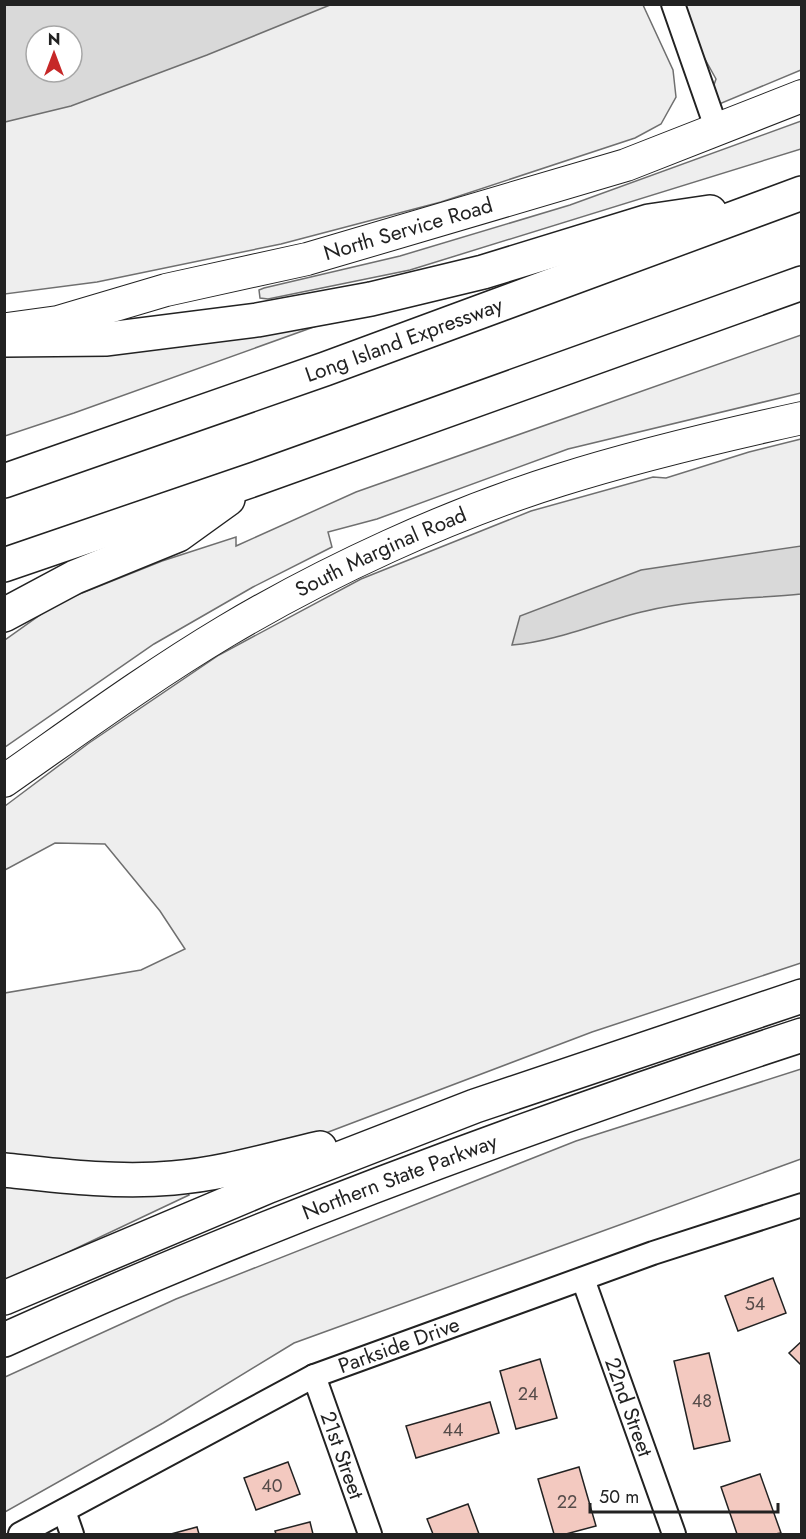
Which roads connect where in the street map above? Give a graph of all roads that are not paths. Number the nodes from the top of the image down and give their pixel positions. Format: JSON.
{"nodes":[{"id":1,"x":673,"y":4,"type":"edge"},
{"id":2,"x":801,"y":96,"type":"edge"},
{"id":3,"x":717,"y":130,"type":"junction"},
{"id":4,"x":792,"y":197,"type":"edge"},
{"id":5,"x":801,"y":283,"type":"edge"},
{"id":6,"x":4,"y":330,"type":"edge"},
{"id":7,"x":4,"y":340,"type":"edge"},
{"id":8,"x":801,"y":418,"type":"edge"},
{"id":9,"x":258,"y":478,"type":"junction"},
{"id":10,"x":4,"y":481,"type":"edge"},
{"id":11,"x":4,"y":565,"type":"edge"},
{"id":12,"x":4,"y":615,"type":"edge"},
{"id":13,"x":4,"y":781,"type":"edge"},
{"id":14,"x":801,"y":996,"type":"edge"},
{"id":15,"x":801,"y":1035,"type":"edge"},
{"id":16,"x":445,"y":1118,"type":"junction"},
{"id":17,"x":4,"y":1170,"type":"edge"},
{"id":18,"x":801,"y":1205,"type":"edge"},
{"id":19,"x":583,"y":1279,"type":"junction"},
{"id":20,"x":4,"y":1298,"type":"edge"},
{"id":21,"x":88,"y":1303,"type":"junction"},
{"id":22,"x":4,"y":1340,"type":"edge"},
{"id":23,"x":4,"y":1357,"type":"edge"},
{"id":24,"x":314,"y":1376,"type":"junction"},
{"id":25,"x":64,"y":1511,"type":"junction"},
{"id":26,"x":20,"y":1534,"type":"edge"},
{"id":27,"x":72,"y":1534,"type":"edge"},
{"id":28,"x":370,"y":1534,"type":"edge"},
{"id":29,"x":674,"y":1534,"type":"edge"}],
"edges":[{"from":1,"to":3,"type":"street"},
{"from":2,"to":3,"type":"main road","name":"North Service Road"},
{"from":3,"to":6,"type":"main road","name":"North Service Road"},
{"from":4,"to":7,"type":"highway"},
{"from":4,"to":10,"type":"highway","name":"Long Island Expressway"},
{"from":5,"to":9,"type":"highway"},
{"from":8,"to":13,"type":"main road","name":"South Marginal Road"},
{"from":9,"to":11,"type":"highway"},
{"from":9,"to":12,"type":"highway"},
{"from":14,"to":16,"type":"highway","name":"Northern State Parkway"},
{"from":15,"to":21,"type":"highway","name":"Northern State Parkway"},
{"from":16,"to":17,"type":"highway"},
{"from":16,"to":20,"type":"highway","name":"Northern State Parkway"},
{"from":18,"to":19,"type":"street","name":"Parkside Drive"},
{"from":19,"to":24,"type":"street","name":"Parkside Drive"},
{"from":19,"to":29,"type":"street","name":"22nd Street"},
{"from":21,"to":22,"type":"highway","name":"Northern State Parkway"},
{"from":21,"to":23,"type":"highway"},
{"from":24,"to":25,"type":"street","name":"Parkside Drive"},
{"from":24,"to":28,"type":"street","name":"21st Street"},
{"from":25,"to":26,"type":"street","name":"Parkside Drive"},
{"from":25,"to":27,"type":"street"}]}
